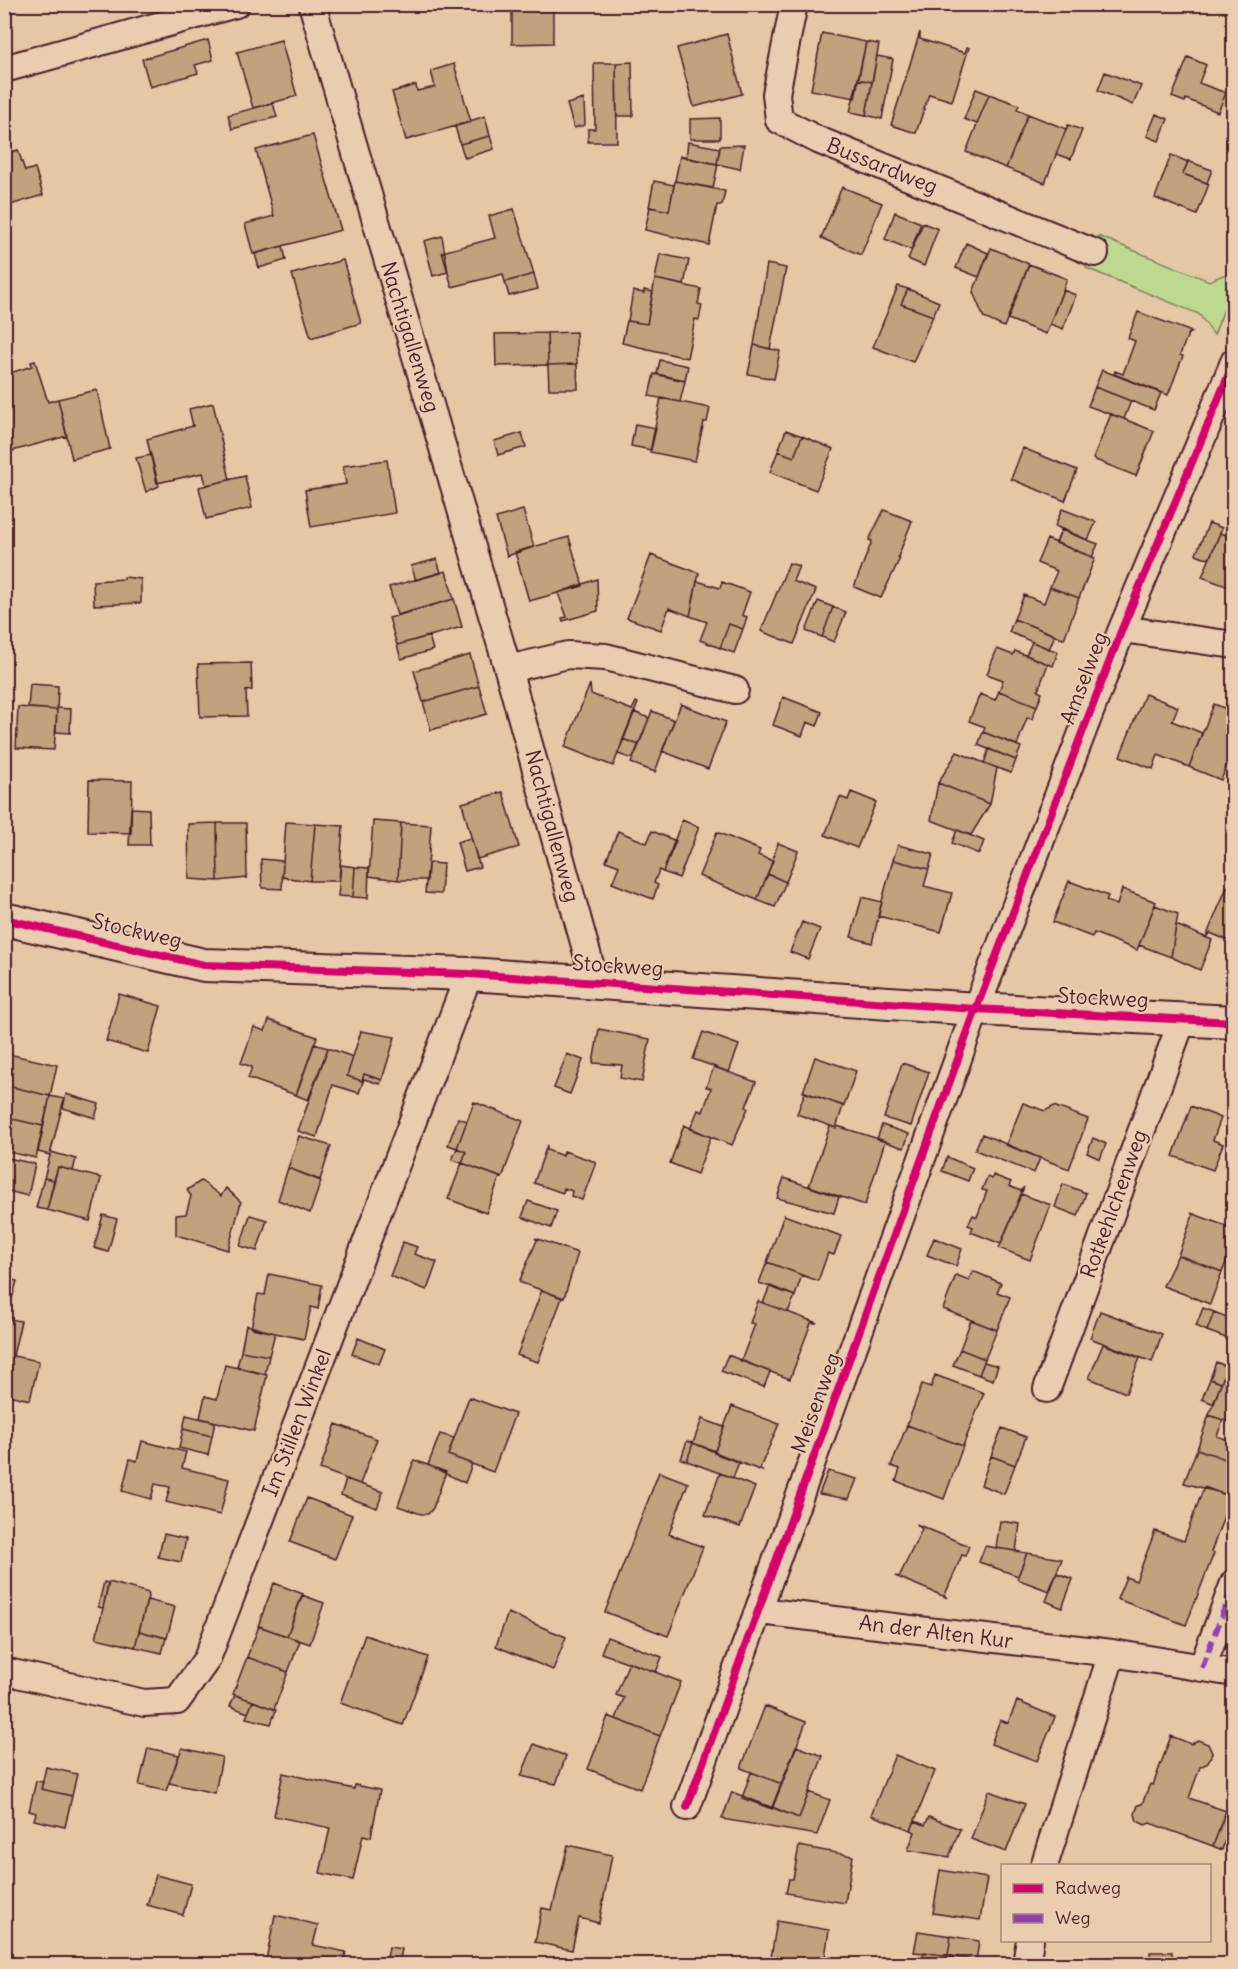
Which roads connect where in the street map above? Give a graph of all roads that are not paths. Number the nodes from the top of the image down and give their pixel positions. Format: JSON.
{"nodes":[{"id":1,"x":236,"y":4,"type":"edge"},
{"id":2,"x":312,"y":4,"type":"edge"},
{"id":3,"x":794,"y":4,"type":"edge"},
{"id":4,"x":180,"y":12,"type":"edge"},
{"id":5,"x":4,"y":69,"type":"edge"},
{"id":6,"x":1095,"y":253,"type":"dead end"},
{"id":7,"x":1233,"y":362,"type":"edge"},
{"id":8,"x":1122,"y":629,"type":"junction"},
{"id":9,"x":1233,"y":645,"type":"edge"},
{"id":10,"x":508,"y":669,"type":"junction"},
{"id":11,"x":735,"y":690,"type":"dead end"},
{"id":12,"x":4,"y":919,"type":"edge"},
{"id":13,"x":469,"y":974,"type":"junction"},
{"id":14,"x":595,"y":982,"type":"junction"},
{"id":15,"x":976,"y":1010,"type":"junction"},
{"id":16,"x":1182,"y":1020,"type":"junction"},
{"id":17,"x":1233,"y":1022,"type":"edge"},
{"id":18,"x":1047,"y":1389,"type":"dead end"},
{"id":19,"x":1233,"y":1583,"type":"edge"},
{"id":20,"x":760,"y":1611,"type":"junction"},
{"id":21,"x":1112,"y":1653,"type":"junction"},
{"id":22,"x":1202,"y":1668,"type":"junction"},
{"id":23,"x":4,"y":1671,"type":"edge"},
{"id":24,"x":1233,"y":1673,"type":"edge"},
{"id":25,"x":687,"y":1807,"type":"dead end"},
{"id":26,"x":1045,"y":1864,"type":"edge"},
{"id":27,"x":1030,"y":1942,"type":"edge"},
{"id":28,"x":1026,"y":1965,"type":"edge"}],
"edges":[{"from":1,"to":4,"type":"street"},
{"from":2,"to":10,"type":"street","name":"Nachtigallenweg"},
{"from":3,"to":6,"type":"street","name":"Bussardweg"},
{"from":4,"to":5,"type":"street"},
{"from":7,"to":8,"type":"street","name":"Amselweg"},
{"from":8,"to":9,"type":"street","name":"Amselweg"},
{"from":8,"to":15,"type":"street","name":"Amselweg"},
{"from":10,"to":11,"type":"street"},
{"from":10,"to":14,"type":"street","name":"Nachtigallenweg"},
{"from":12,"to":13,"type":"street","name":"Stockweg"},
{"from":13,"to":14,"type":"street","name":"Stockweg"},
{"from":13,"to":23,"type":"street","name":"Im Stillen Winkel"},
{"from":14,"to":15,"type":"street","name":"Stockweg"},
{"from":15,"to":16,"type":"street","name":"Stockweg"},
{"from":15,"to":20,"type":"street","name":"Meisenweg"},
{"from":16,"to":17,"type":"street","name":"Stockweg"},
{"from":16,"to":18,"type":"street","name":"Rotkehlchenweg"},
{"from":19,"to":22,"type":"street"},
{"from":20,"to":21,"type":"street","name":"An der Alten Kur"},
{"from":20,"to":25,"type":"street","name":"Meisenweg"},
{"from":21,"to":22,"type":"street","name":"An der Alten Kur"},
{"from":21,"to":26,"type":"street"},
{"from":22,"to":24,"type":"street","name":"An der Alten Kur"},
{"from":27,"to":28,"type":"street"}]}
